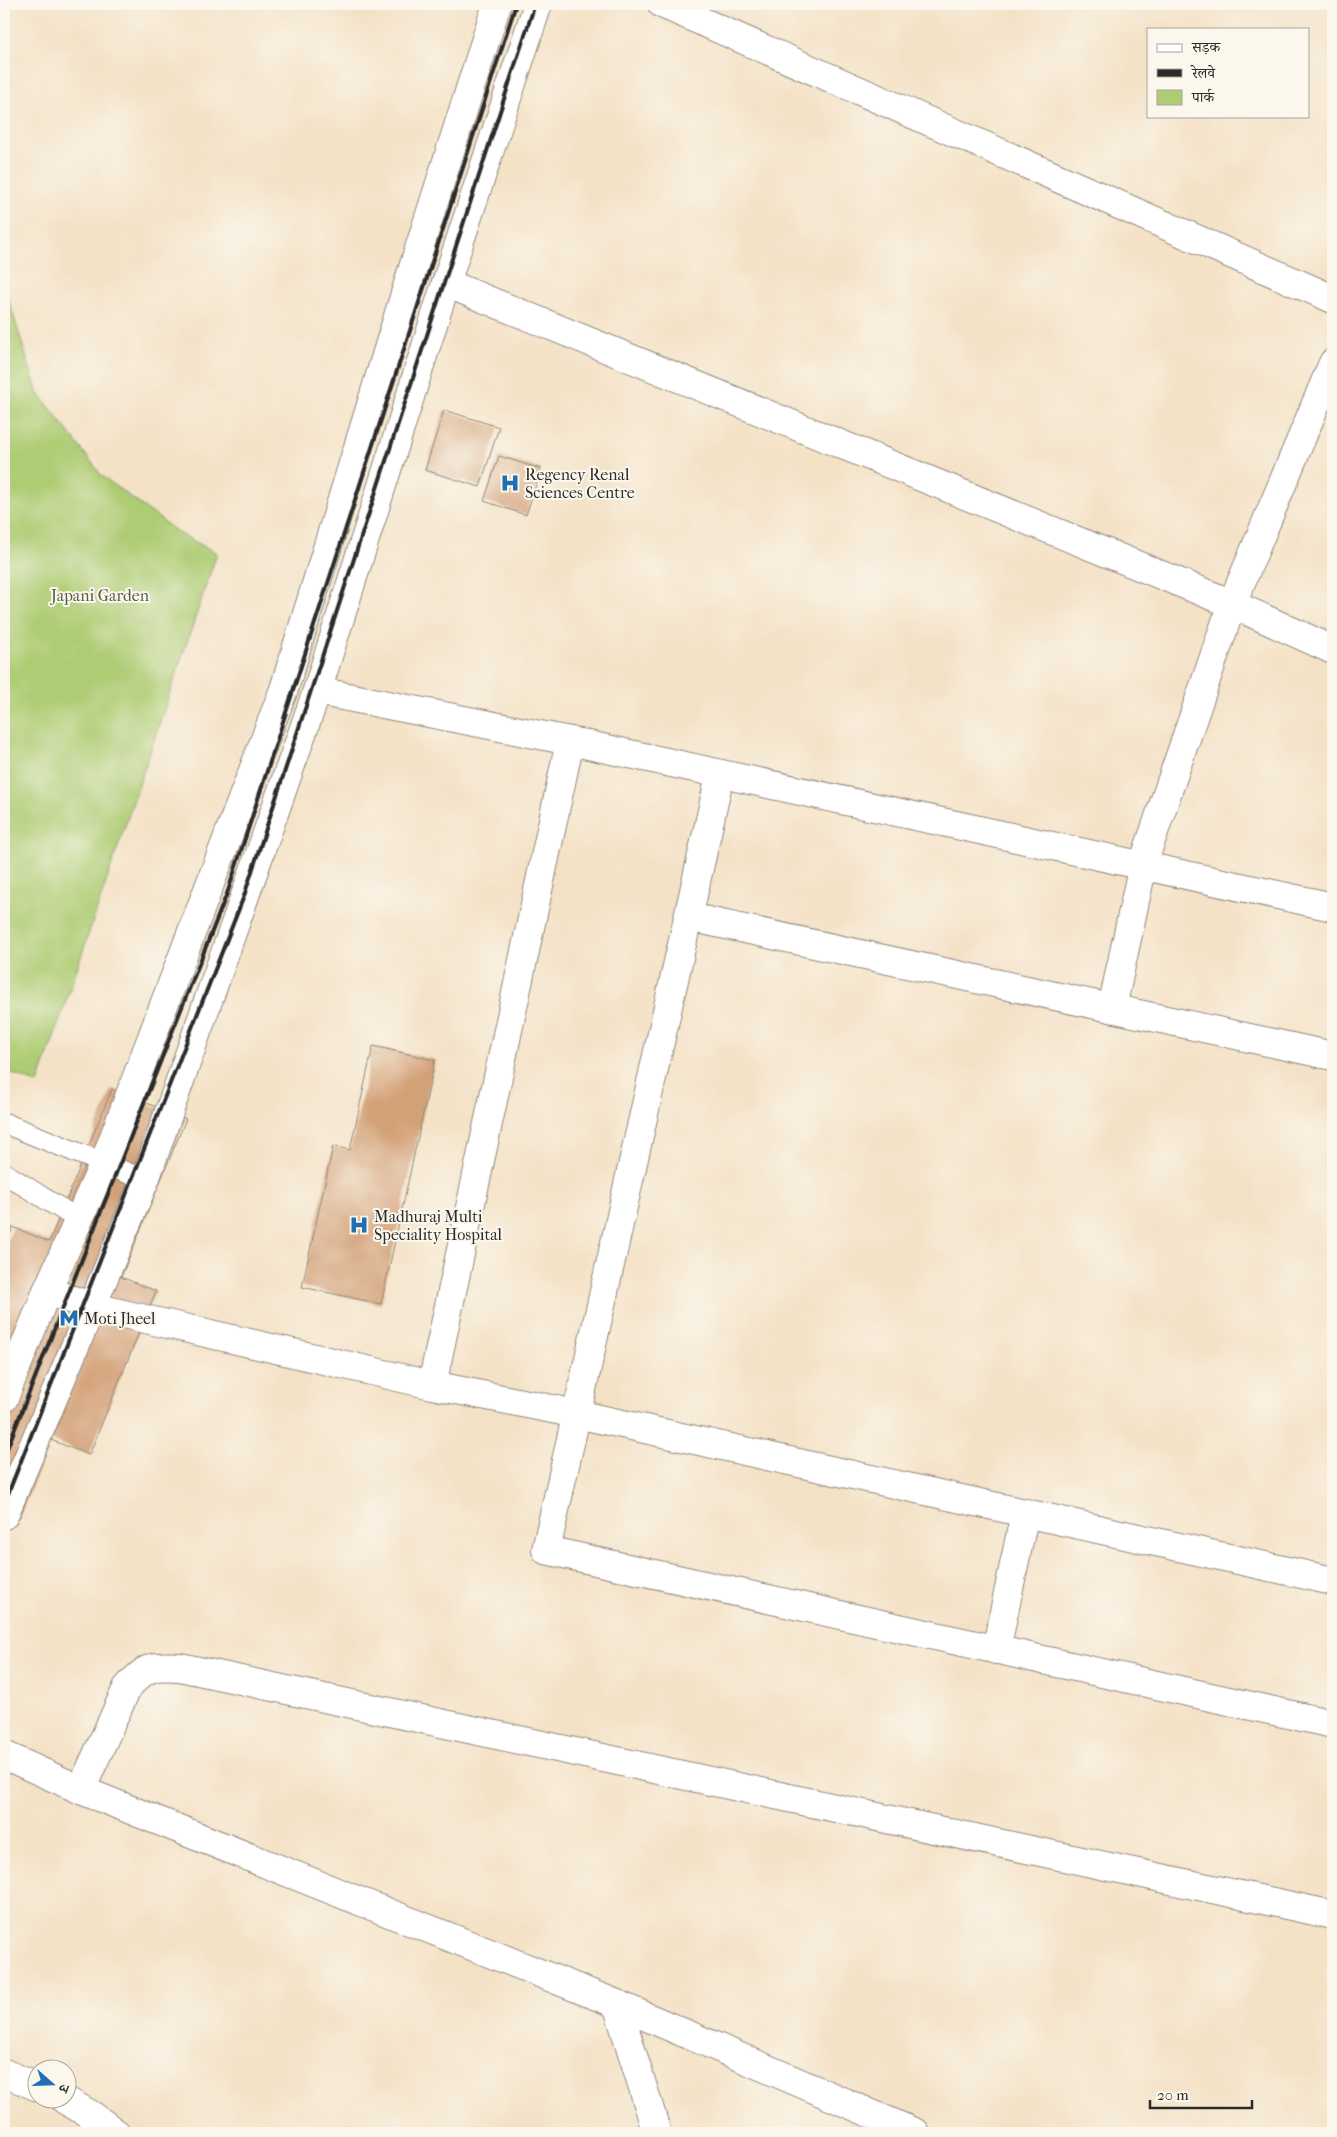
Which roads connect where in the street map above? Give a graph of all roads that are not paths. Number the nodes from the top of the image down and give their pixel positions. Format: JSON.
{"nodes":[{"id":1,"x":496,"y":4,"type":"edge"},
{"id":2,"x":538,"y":4,"type":"edge"},
{"id":3,"x":662,"y":4,"type":"edge"},
{"id":4,"x":446,"y":283,"type":"junction"},
{"id":5,"x":1333,"y":299,"type":"edge"},
{"id":6,"x":1333,"y":363,"type":"edge"},
{"id":7,"x":1232,"y":604,"type":"junction"},
{"id":8,"x":1333,"y":650,"type":"edge"},
{"id":9,"x":317,"y":691,"type":"junction"},
{"id":10,"x":570,"y":741,"type":"junction"},
{"id":11,"x":720,"y":775,"type":"junction"},
{"id":12,"x":1143,"y":864,"type":"junction"},
{"id":13,"x":1333,"y":906,"type":"edge"},
{"id":14,"x":689,"y":917,"type":"junction"},
{"id":15,"x":1112,"y":1008,"type":"junction"},
{"id":16,"x":1333,"y":1056,"type":"edge"},
{"id":17,"x":4,"y":1123,"type":"edge"},
{"id":18,"x":104,"y":1163,"type":"junction"},
{"id":19,"x":4,"y":1173,"type":"edge"},
{"id":20,"x":145,"y":1180,"type":"junction"},
{"id":21,"x":79,"y":1220,"type":"junction"},
{"id":22,"x":47,"y":1291,"type":"junction"},
{"id":23,"x":92,"y":1307,"type":"junction"},
{"id":24,"x":432,"y":1385,"type":"junction"},
{"id":25,"x":4,"y":1398,"type":"edge"},
{"id":26,"x":577,"y":1414,"type":"junction"},
{"id":27,"x":1025,"y":1513,"type":"junction"},
{"id":28,"x":4,"y":1515,"type":"edge"},
{"id":29,"x":1333,"y":1581,"type":"edge"},
{"id":30,"x":996,"y":1650,"type":"junction"},
{"id":31,"x":1333,"y":1724,"type":"edge"},
{"id":32,"x":4,"y":1755,"type":"edge"},
{"id":33,"x":81,"y":1790,"type":"junction"},
{"id":34,"x":1333,"y":1915,"type":"edge"},
{"id":35,"x":618,"y":2004,"type":"junction"},
{"id":36,"x":4,"y":2072,"type":"edge"},
{"id":37,"x":28,"y":2083,"type":"edge"},
{"id":38,"x":78,"y":2107,"type":"edge"},
{"id":39,"x":116,"y":2133,"type":"edge"},
{"id":40,"x":655,"y":2133,"type":"edge"},
{"id":41,"x":913,"y":2133,"type":"edge"}],
"edges":[{"from":1,"to":18,"type":"street"},
{"from":2,"to":4,"type":"street"},
{"from":3,"to":5,"type":"street"},
{"from":4,"to":7,"type":"street"},
{"from":4,"to":9,"type":"street"},
{"from":6,"to":7,"type":"street"},
{"from":7,"to":8,"type":"street"},
{"from":7,"to":12,"type":"street"},
{"from":9,"to":10,"type":"street"},
{"from":9,"to":20,"type":"street"},
{"from":10,"to":11,"type":"street"},
{"from":10,"to":24,"type":"street"},
{"from":11,"to":12,"type":"street"},
{"from":11,"to":14,"type":"street"},
{"from":12,"to":13,"type":"street"},
{"from":12,"to":15,"type":"street"},
{"from":14,"to":15,"type":"street"},
{"from":14,"to":26,"type":"street"},
{"from":15,"to":16,"type":"street"},
{"from":17,"to":18,"type":"lane"},
{"from":18,"to":20,"type":"lane"},
{"from":18,"to":21,"type":"street"},
{"from":19,"to":21,"type":"lane"},
{"from":20,"to":23,"type":"street"},
{"from":21,"to":22,"type":"street"},
{"from":22,"to":23,"type":"street"},
{"from":22,"to":25,"type":"street"},
{"from":23,"to":24,"type":"street"},
{"from":23,"to":28,"type":"street"},
{"from":24,"to":26,"type":"street"},
{"from":26,"to":27,"type":"street"},
{"from":26,"to":30,"type":"street"},
{"from":27,"to":29,"type":"street"},
{"from":27,"to":30,"type":"street"},
{"from":30,"to":31,"type":"street"},
{"from":32,"to":33,"type":"street"},
{"from":33,"to":34,"type":"street"},
{"from":33,"to":35,"type":"street"},
{"from":35,"to":40,"type":"street"},
{"from":35,"to":41,"type":"street"},
{"from":36,"to":37,"type":"street"},
{"from":38,"to":39,"type":"street"}]}
